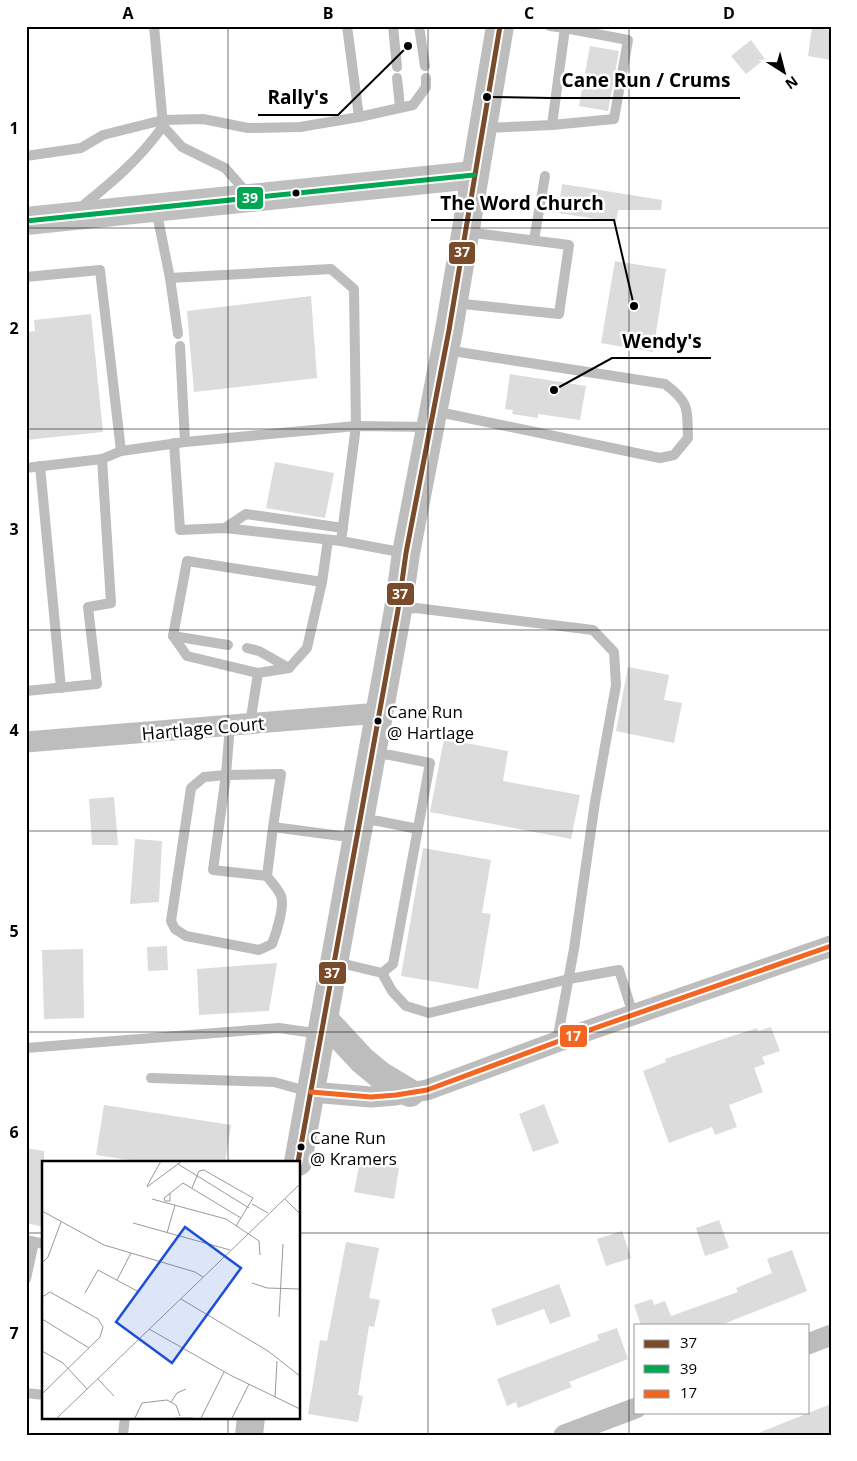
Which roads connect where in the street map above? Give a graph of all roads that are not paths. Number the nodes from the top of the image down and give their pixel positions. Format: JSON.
{"nodes":[{"id":1,"x":154,"y":26,"type":"edge"},
{"id":2,"x":347,"y":26,"type":"edge"},
{"id":3,"x":393,"y":26,"type":"edge"},
{"id":4,"x":419,"y":26,"type":"edge"},
{"id":5,"x":500,"y":26,"type":"edge"},
{"id":6,"x":550,"y":26,"type":"edge"},
{"id":7,"x":565,"y":28,"type":"junction"},
{"id":8,"x":425,"y":66,"type":"dead end"},
{"id":9,"x":397,"y":67,"type":"dead end"},
{"id":10,"x":397,"y":78,"type":"dead end"},
{"id":11,"x":426,"y":78,"type":"dead end"},
{"id":12,"x":400,"y":108,"type":"junction"},
{"id":13,"x":359,"y":117,"type":"junction"},
{"id":14,"x":163,"y":123,"type":"junction"},
{"id":15,"x":552,"y":125,"type":"junction"},
{"id":16,"x":482,"y":128,"type":"junction"},
{"id":17,"x":26,"y":156,"type":"edge"},
{"id":18,"x":474,"y":175,"type":"junction"},
{"id":19,"x":545,"y":176,"type":"dead end"},
{"id":20,"x":252,"y":198,"type":"junction"},
{"id":21,"x":156,"y":208,"type":"junction"},
{"id":22,"x":70,"y":217,"type":"junction"},
{"id":23,"x":26,"y":222,"type":"edge"},
{"id":24,"x":464,"y":232,"type":"junction"},
{"id":25,"x":534,"y":240,"type":"junction"},
{"id":26,"x":26,"y":277,"type":"edge"},
{"id":27,"x":170,"y":278,"type":"junction"},
{"id":28,"x":453,"y":303,"type":"junction"},
{"id":29,"x":178,"y":334,"type":"dead end"},
{"id":30,"x":180,"y":346,"type":"dead end"},
{"id":31,"x":445,"y":350,"type":"junction"},
{"id":32,"x":432,"y":419,"type":"junction"},
{"id":33,"x":356,"y":426,"type":"junction"},
{"id":34,"x":185,"y":442,"type":"junction"},
{"id":35,"x":174,"y":443,"type":"junction"},
{"id":36,"x":121,"y":450,"type":"junction"},
{"id":37,"x":102,"y":459,"type":"junction"},
{"id":38,"x":40,"y":466,"type":"junction"},
{"id":39,"x":26,"y":468,"type":"edge"},
{"id":40,"x":225,"y":528,"type":"junction"},
{"id":41,"x":343,"y":528,"type":"junction"},
{"id":42,"x":328,"y":540,"type":"junction"},
{"id":43,"x":341,"y":541,"type":"junction"},
{"id":44,"x":406,"y":554,"type":"junction"},
{"id":45,"x":322,"y":582,"type":"junction"},
{"id":46,"x":398,"y":610,"type":"junction"},
{"id":47,"x":173,"y":636,"type":"junction"},
{"id":48,"x":228,"y":645,"type":"dead end"},
{"id":49,"x":247,"y":648,"type":"dead end"},
{"id":50,"x":289,"y":668,"type":"junction"},
{"id":51,"x":258,"y":672,"type":"junction"},
{"id":52,"x":61,"y":688,"type":"junction"},
{"id":53,"x":26,"y":691,"type":"edge"},
{"id":54,"x":380,"y":713,"type":"junction"},
{"id":55,"x":240,"y":724,"type":"junction"},
{"id":56,"x":26,"y":742,"type":"edge"},
{"id":57,"x":372,"y":754,"type":"junction"},
{"id":58,"x":226,"y":775,"type":"junction"},
{"id":59,"x":273,"y":827,"type":"junction"},
{"id":60,"x":359,"y":828,"type":"junction"},
{"id":61,"x":418,"y":829,"type":"junction"},
{"id":62,"x":267,"y":876,"type":"junction"},
{"id":63,"x":831,"y":946,"type":"edge"},
{"id":64,"x":335,"y":961,"type":"junction"},
{"id":65,"x":382,"y":972,"type":"junction"},
{"id":66,"x":569,"y":979,"type":"junction"},
{"id":67,"x":633,"y":1014,"type":"junction"},
{"id":68,"x":323,"y":1026,"type":"junction"},
{"id":69,"x":557,"y":1041,"type":"junction"},
{"id":70,"x":26,"y":1048,"type":"edge"},
{"id":71,"x":150,"y":1078,"type":"dead end"},
{"id":72,"x":311,"y":1092,"type":"junction"},
{"id":73,"x":410,"y":1093,"type":"junction"},
{"id":74,"x":298,"y":1161,"type":"edge"},
{"id":75,"x":35,"y":1242,"type":"edge"},
{"id":76,"x":26,"y":1279,"type":"edge"},
{"id":77,"x":831,"y":1336,"type":"edge"},
{"id":78,"x":810,"y":1343,"type":"edge"},
{"id":79,"x":26,"y":1393,"type":"edge"},
{"id":80,"x":42,"y":1395,"type":"edge"},
{"id":81,"x":634,"y":1409,"type":"edge"},
{"id":82,"x":125,"y":1418,"type":"edge"},
{"id":83,"x":122,"y":1435,"type":"edge"},
{"id":84,"x":564,"y":1435,"type":"edge"}],
"edges":[{"from":1,"to":14,"type":"lane"},
{"from":2,"to":13,"type":"lane"},
{"from":3,"to":9,"type":"lane"},
{"from":4,"to":8,"type":"lane"},
{"from":5,"to":16,"type":"highway"},
{"from":6,"to":7,"type":"lane"},
{"from":7,"to":15,"type":"lane"},
{"from":7,"to":15,"type":"lane"},
{"from":10,"to":12,"type":"lane"},
{"from":11,"to":12,"type":"lane"},
{"from":12,"to":13,"type":"lane"},
{"from":13,"to":14,"type":"lane"},
{"from":14,"to":17,"type":"lane"},
{"from":14,"to":20,"type":"lane"},
{"from":14,"to":22,"type":"lane"},
{"from":15,"to":16,"type":"lane"},
{"from":16,"to":18,"type":"highway"},
{"from":18,"to":20,"type":"main road"},
{"from":18,"to":24,"type":"highway"},
{"from":19,"to":25,"type":"lane"},
{"from":20,"to":21,"type":"main road"},
{"from":21,"to":22,"type":"main road"},
{"from":21,"to":27,"type":"lane"},
{"from":22,"to":23,"type":"main road"},
{"from":24,"to":25,"type":"lane"},
{"from":24,"to":28,"type":"highway"},
{"from":25,"to":28,"type":"lane"},
{"from":26,"to":36,"type":"lane"},
{"from":27,"to":29,"type":"lane"},
{"from":27,"to":33,"type":"lane"},
{"from":28,"to":31,"type":"highway"},
{"from":30,"to":34,"type":"lane"},
{"from":31,"to":32,"type":"highway"},
{"from":31,"to":32,"type":"lane"},
{"from":32,"to":33,"type":"lane"},
{"from":32,"to":44,"type":"highway"},
{"from":33,"to":34,"type":"lane"},
{"from":33,"to":41,"type":"lane"},
{"from":34,"to":35,"type":"lane"},
{"from":35,"to":36,"type":"lane"},
{"from":35,"to":40,"type":"lane"},
{"from":36,"to":37,"type":"lane"},
{"from":37,"to":38,"type":"lane"},
{"from":37,"to":52,"type":"lane"},
{"from":38,"to":39,"type":"lane"},
{"from":38,"to":52,"type":"lane"},
{"from":40,"to":41,"type":"lane"},
{"from":40,"to":42,"type":"lane"},
{"from":41,"to":43,"type":"lane"},
{"from":42,"to":43,"type":"lane"},
{"from":42,"to":45,"type":"lane"},
{"from":43,"to":44,"type":"lane"},
{"from":44,"to":46,"type":"highway"},
{"from":45,"to":47,"type":"lane"},
{"from":45,"to":50,"type":"lane"},
{"from":46,"to":54,"type":"highway"},
{"from":46,"to":66,"type":"lane"},
{"from":47,"to":48,"type":"lane"},
{"from":47,"to":51,"type":"lane"},
{"from":49,"to":50,"type":"lane"},
{"from":50,"to":51,"type":"lane"},
{"from":51,"to":55,"type":"lane"},
{"from":52,"to":53,"type":"lane"},
{"from":54,"to":55,"type":"street","name":"Hartlage Court"},
{"from":54,"to":57,"type":"highway"},
{"from":55,"to":56,"type":"street","name":"Hartlage Court"},
{"from":55,"to":58,"type":"lane"},
{"from":57,"to":60,"type":"highway"},
{"from":57,"to":61,"type":"lane"},
{"from":58,"to":59,"type":"lane"},
{"from":58,"to":62,"type":"lane"},
{"from":58,"to":62,"type":"lane"},
{"from":59,"to":60,"type":"lane"},
{"from":59,"to":62,"type":"lane"},
{"from":60,"to":61,"type":"lane"},
{"from":60,"to":64,"type":"highway"},
{"from":61,"to":65,"type":"lane"},
{"from":63,"to":67,"type":"street"},
{"from":64,"to":65,"type":"lane"},
{"from":64,"to":68,"type":"highway"},
{"from":65,"to":66,"type":"lane"},
{"from":66,"to":67,"type":"lane"},
{"from":66,"to":69,"type":"lane"},
{"from":67,"to":69,"type":"street"},
{"from":68,"to":70,"type":"lane"},
{"from":68,"to":72,"type":"highway"},
{"from":68,"to":73,"type":"highway"},
{"from":69,"to":73,"type":"street"},
{"from":71,"to":72,"type":"lane"},
{"from":72,"to":73,"type":"street"},
{"from":72,"to":74,"type":"highway"},
{"from":75,"to":76,"type":"lane"},
{"from":77,"to":78,"type":"street"},
{"from":79,"to":80,"type":"lane"},
{"from":81,"to":84,"type":"street"},
{"from":82,"to":83,"type":"lane"}]}
